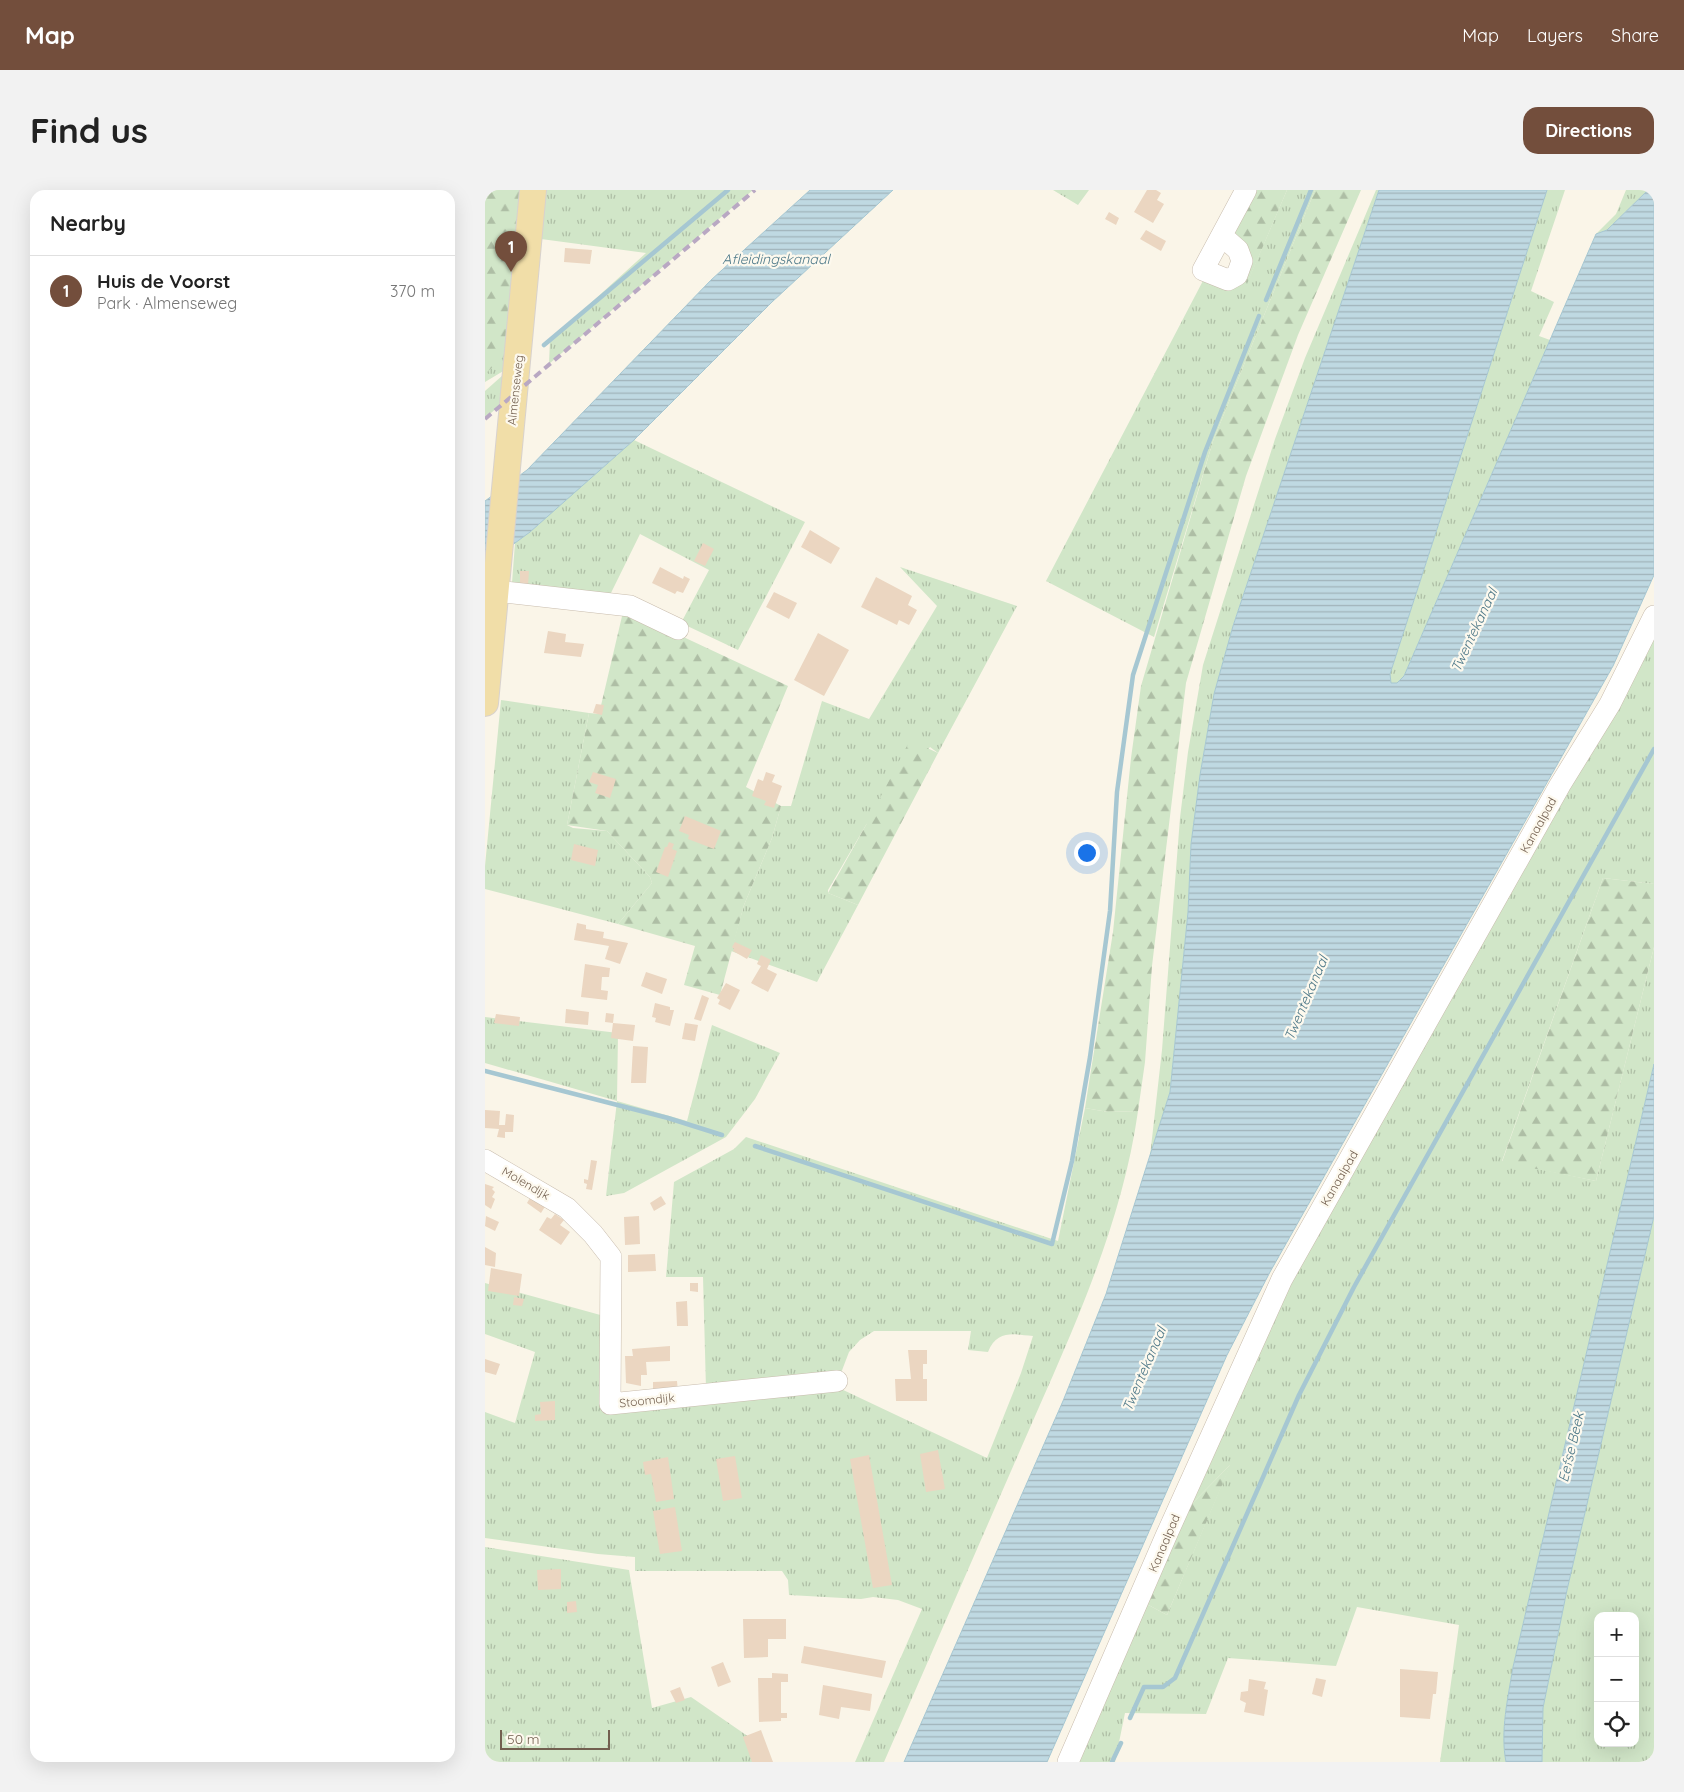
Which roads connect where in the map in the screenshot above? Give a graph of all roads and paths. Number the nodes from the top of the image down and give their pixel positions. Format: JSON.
{"nodes":[{"id":1,"x":533,"y":190,"type":"edge"},
{"id":2,"x":1246,"y":190,"type":"edge"},
{"id":3,"x":1222,"y":236,"type":"dead end"},
{"id":4,"x":497,"y":578,"type":"junction"},
{"id":5,"x":1654,"y":616,"type":"edge"},
{"id":6,"x":678,"y":629,"type":"dead end"},
{"id":7,"x":485,"y":703,"type":"edge"},
{"id":8,"x":485,"y":1160,"type":"edge"},
{"id":9,"x":567,"y":1208,"type":"joint"},
{"id":10,"x":837,"y":1381,"type":"dead end"},
{"id":11,"x":1166,"y":1536,"type":"junction"},
{"id":12,"x":1055,"y":1762,"type":"edge"},
{"id":13,"x":1068,"y":1762,"type":"edge"}],
"edges":[{"from":1,"to":4,"type":"main road","name":"Almenseweg"},
{"from":2,"to":3,"type":"street"},
{"from":4,"to":6,"type":"street"},
{"from":4,"to":7,"type":"main road","name":"Almenseweg"},
{"from":5,"to":11,"type":"street","name":"Kanaalpad"},
{"from":8,"to":9,"type":"street","name":"Molendijk"},
{"from":9,"to":10,"type":"street","name":"Stoomdijk"},
{"from":11,"to":12,"type":"street"},
{"from":11,"to":13,"type":"street","name":"Kanaalpad"}]}
